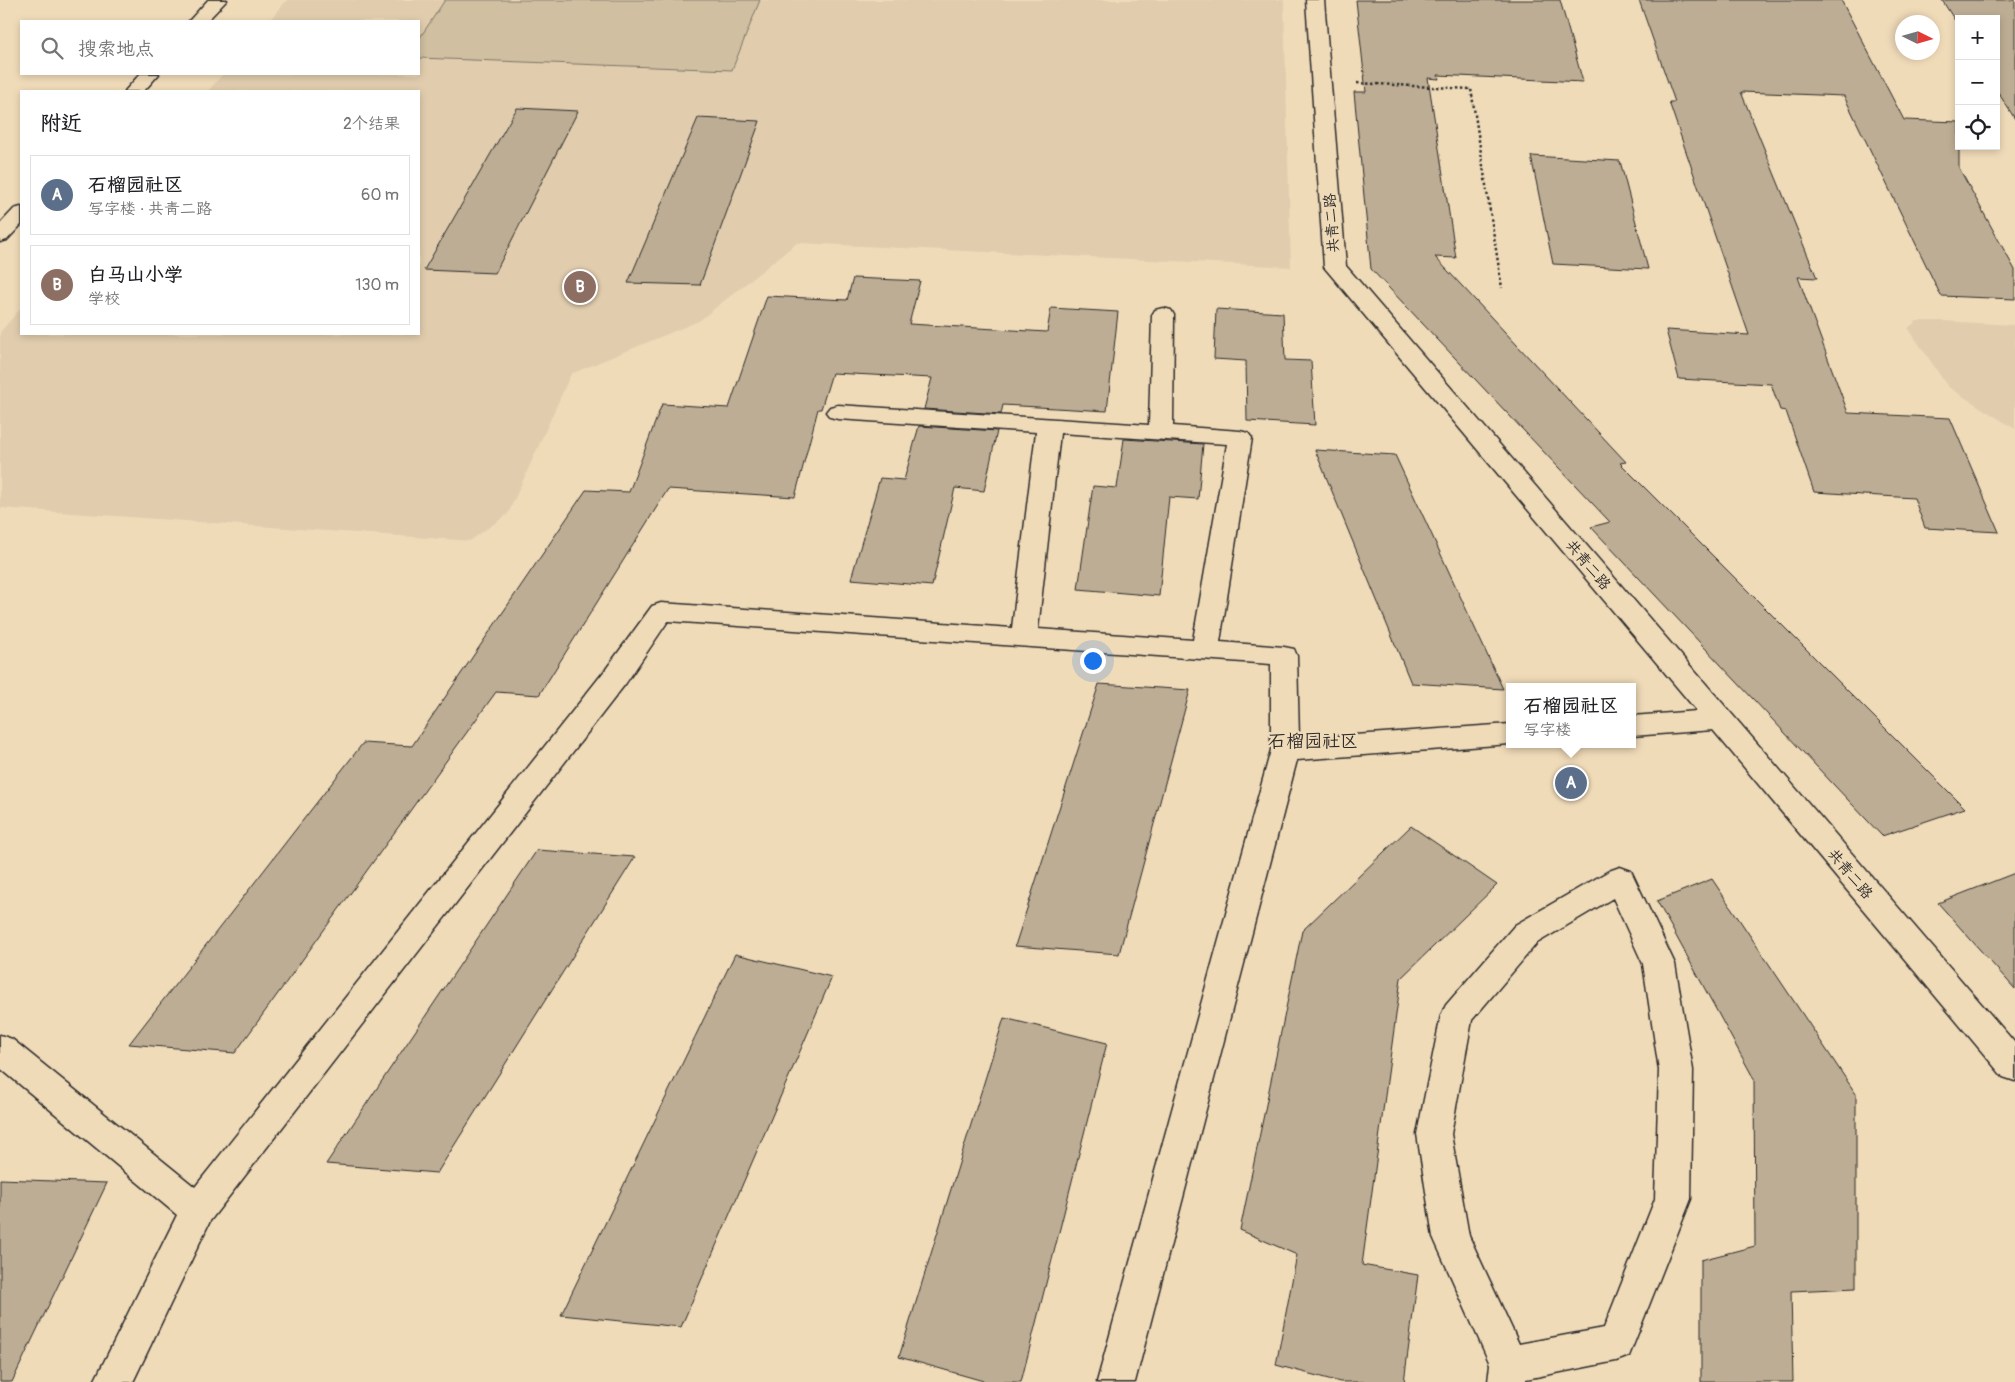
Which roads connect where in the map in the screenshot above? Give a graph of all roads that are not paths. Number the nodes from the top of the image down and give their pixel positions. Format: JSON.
{"nodes":[{"id":1,"x":218,"y":0,"type":"edge"},
{"id":2,"x":1315,"y":0,"type":"edge"},
{"id":3,"x":199,"y":20,"type":"edge"},
{"id":4,"x":149,"y":75,"type":"edge"},
{"id":5,"x":135,"y":90,"type":"edge"},
{"id":6,"x":20,"y":214,"type":"edge"},
{"id":7,"x":0,"y":236,"type":"edge"},
{"id":8,"x":1163,"y":315,"type":"dead end"},
{"id":9,"x":838,"y":412,"type":"dead end"},
{"id":10,"x":1049,"y":426,"type":"junction"},
{"id":11,"x":1161,"y":433,"type":"junction"},
{"id":12,"x":1024,"y":637,"type":"junction"},
{"id":13,"x":1206,"y":650,"type":"junction"},
{"id":14,"x":1719,"y":720,"type":"junction"},
{"id":15,"x":1636,"y":726,"type":"edge"},
{"id":16,"x":1506,"y":734,"type":"edge"},
{"id":17,"x":1285,"y":750,"type":"junction"},
{"id":18,"x":0,"y":1049,"type":"edge"},
{"id":19,"x":2015,"y":1067,"type":"edge"},
{"id":20,"x":198,"y":1210,"type":"junction"},
{"id":21,"x":1508,"y":1373,"type":"edge"},
{"id":22,"x":113,"y":1382,"type":"edge"},
{"id":23,"x":1116,"y":1382,"type":"edge"}],
"edges":[{"from":1,"to":3,"type":"street"},
{"from":2,"to":14,"type":"street","name":"共青二路"},
{"from":4,"to":5,"type":"street"},
{"from":6,"to":7,"type":"street"},
{"from":8,"to":11,"type":"street"},
{"from":9,"to":10,"type":"street"},
{"from":10,"to":11,"type":"street"},
{"from":10,"to":12,"type":"street"},
{"from":11,"to":13,"type":"street"},
{"from":12,"to":13,"type":"street"},
{"from":12,"to":20,"type":"street"},
{"from":13,"to":17,"type":"street"},
{"from":14,"to":15,"type":"street"},
{"from":14,"to":19,"type":"street","name":"共青二路"},
{"from":16,"to":17,"type":"street"},
{"from":17,"to":23,"type":"street"},
{"from":18,"to":20,"type":"street"},
{"from":20,"to":22,"type":"street"},
{"from":21,"to":21,"type":"street"}]}
